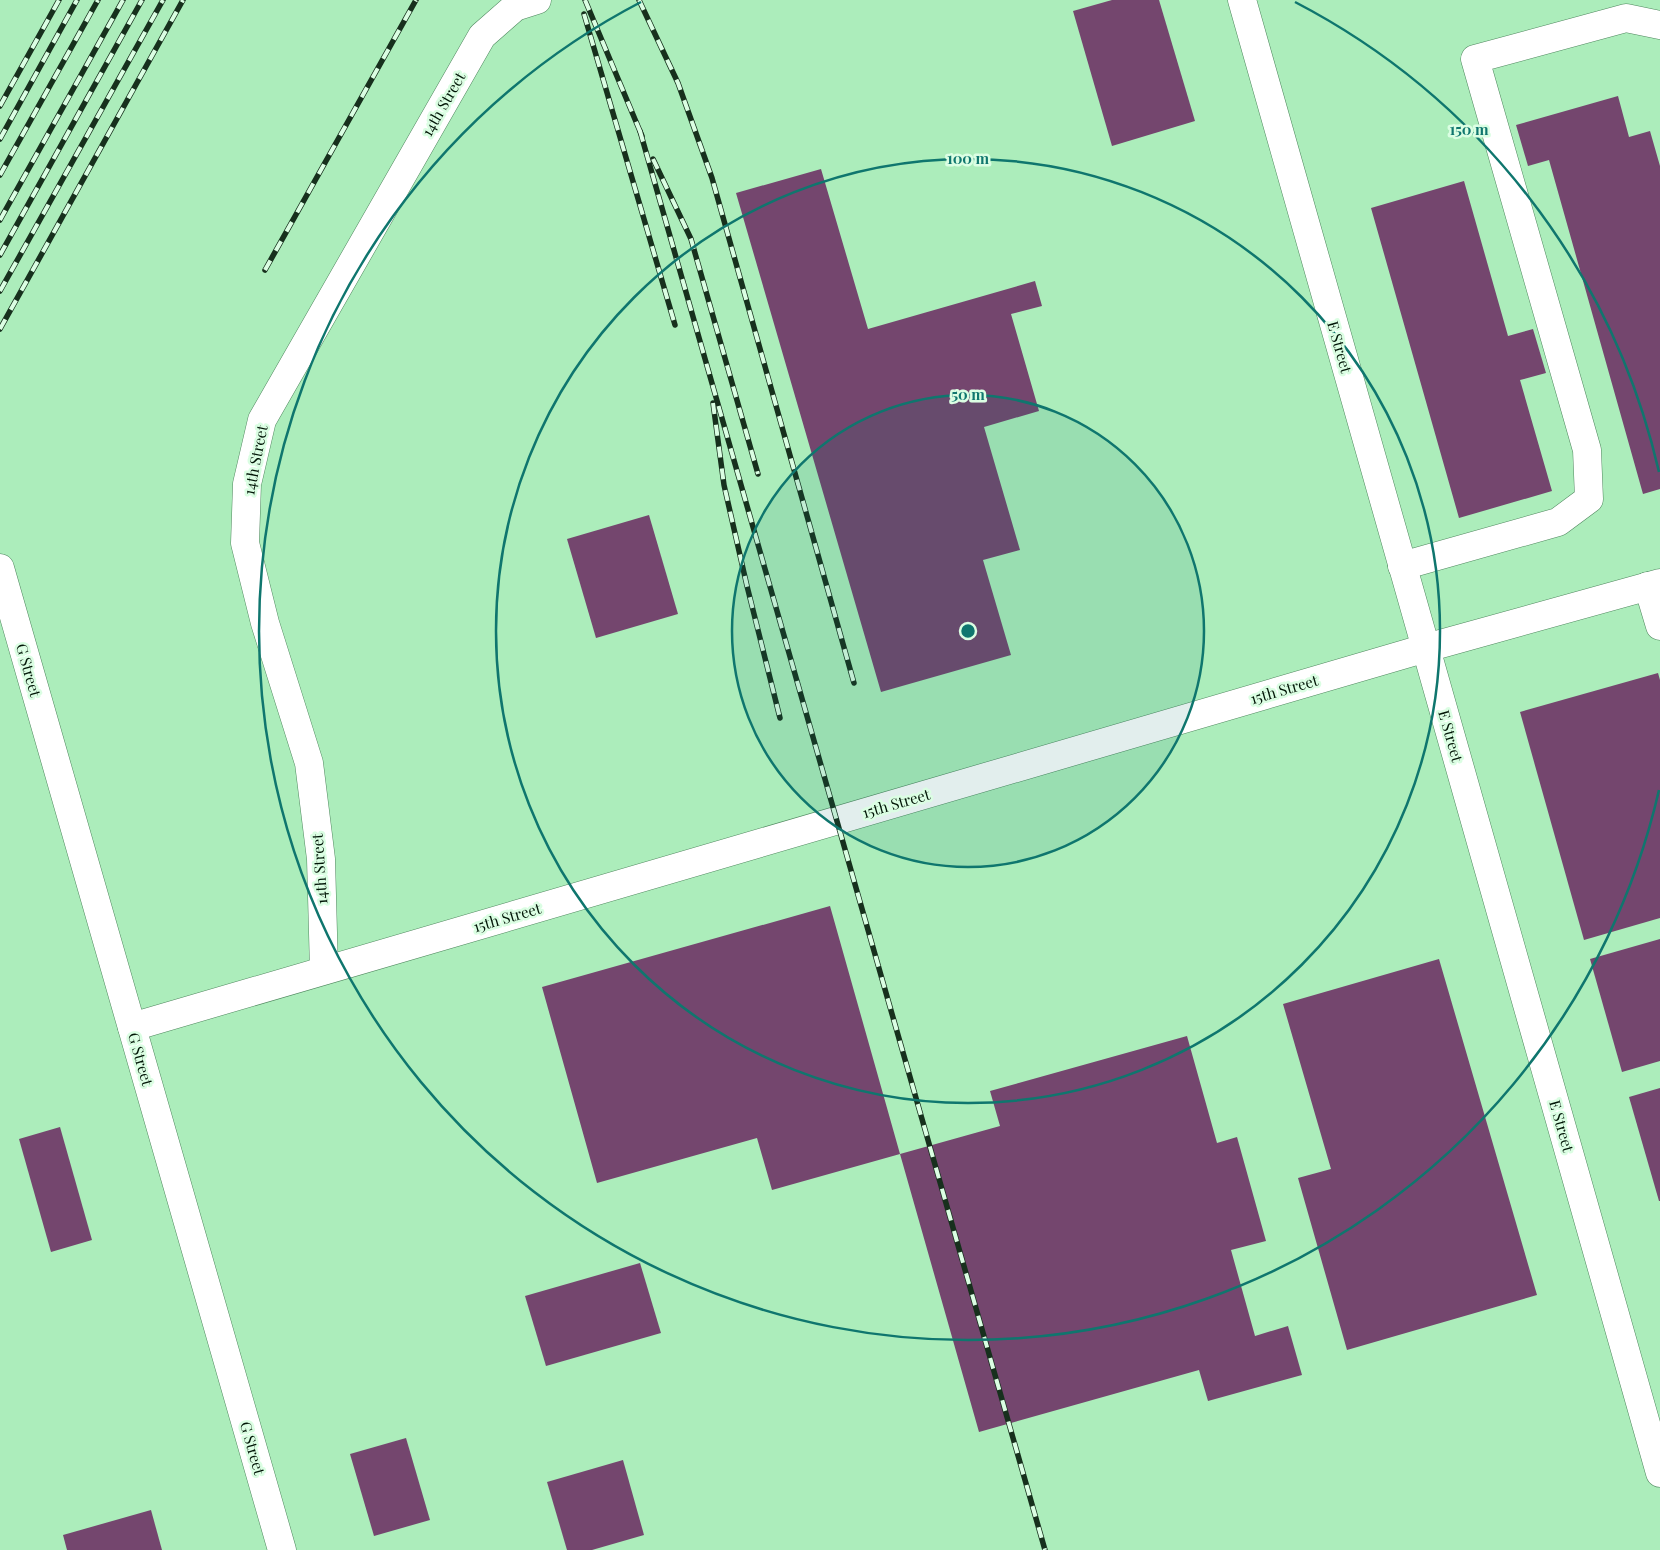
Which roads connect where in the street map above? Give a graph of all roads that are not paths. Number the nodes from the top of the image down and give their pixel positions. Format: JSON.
{"nodes":[{"id":1,"x":537,"y":0,"type":"edge"},
{"id":2,"x":1242,"y":0,"type":"edge"},
{"id":3,"x":1660,"y":24,"type":"edge"},
{"id":4,"x":1402,"y":566,"type":"junction"},
{"id":5,"x":0,"y":568,"type":"edge"},
{"id":6,"x":1654,"y":584,"type":"edge"},
{"id":7,"x":1660,"y":626,"type":"edge"},
{"id":8,"x":1426,"y":648,"type":"junction"},
{"id":9,"x":324,"y":970,"type":"junction"},
{"id":10,"x":132,"y":1027,"type":"junction"},
{"id":11,"x":1660,"y":1473,"type":"edge"},
{"id":12,"x":282,"y":1550,"type":"edge"}],
"edges":[{"from":1,"to":9,"type":"lane","name":"14th Street"},
{"from":2,"to":4,"type":"lane","name":"E Street"},
{"from":3,"to":4,"type":"lane"},
{"from":4,"to":8,"type":"lane","name":"E Street"},
{"from":5,"to":10,"type":"lane","name":"G Street"},
{"from":6,"to":7,"type":"lane"},
{"from":6,"to":8,"type":"lane","name":"15th Street"},
{"from":8,"to":9,"type":"lane","name":"15th Street"},
{"from":8,"to":11,"type":"lane","name":"E Street"},
{"from":9,"to":10,"type":"lane","name":"15th Street"},
{"from":10,"to":12,"type":"lane","name":"G Street"}]}
